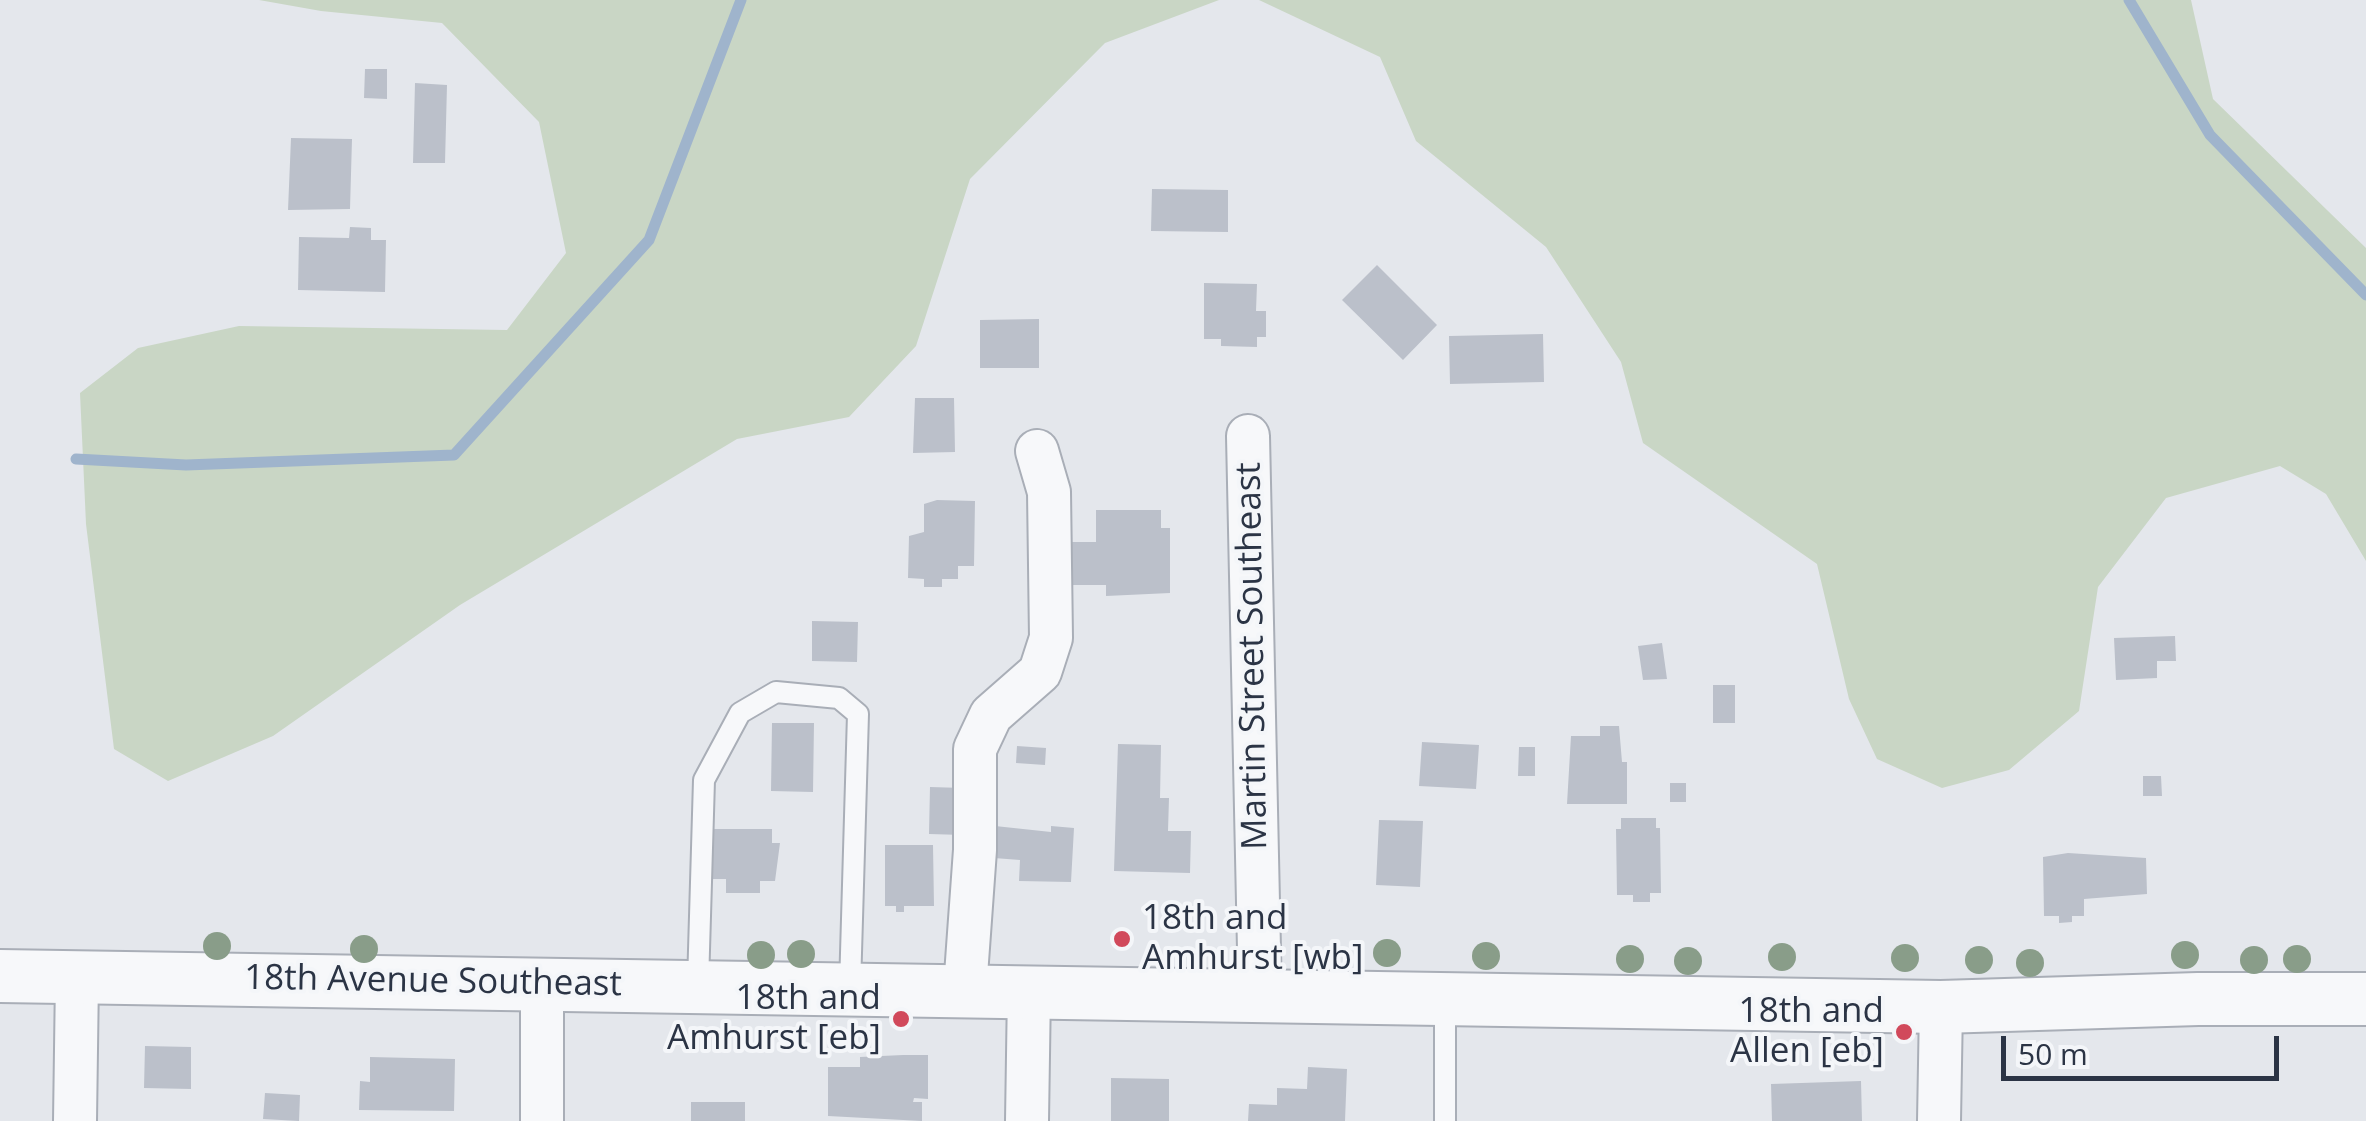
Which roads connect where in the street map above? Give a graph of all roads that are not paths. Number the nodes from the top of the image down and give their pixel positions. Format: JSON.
{"nodes":[{"id":1,"x":1248,"y":436,"type":"dead end"},
{"id":2,"x":1036,"y":450,"type":"dead end"},
{"id":3,"x":0,"y":976,"type":"edge"},
{"id":4,"x":77,"y":978,"type":"junction"},
{"id":5,"x":542,"y":984,"type":"junction"},
{"id":6,"x":698,"y":985,"type":"junction"},
{"id":7,"x":850,"y":987,"type":"junction"},
{"id":8,"x":964,"y":989,"type":"junction"},
{"id":9,"x":1028,"y":990,"type":"junction"},
{"id":10,"x":1260,"y":996,"type":"junction"},
{"id":11,"x":2366,"y":999,"type":"edge"},
{"id":12,"x":1446,"y":1000,"type":"junction"},
{"id":13,"x":1941,"y":1008,"type":"junction"},
{"id":14,"x":75,"y":1121,"type":"edge"},
{"id":15,"x":542,"y":1121,"type":"edge"},
{"id":16,"x":1027,"y":1121,"type":"edge"},
{"id":17,"x":1446,"y":1121,"type":"edge"},
{"id":18,"x":1939,"y":1121,"type":"edge"}],
"edges":[{"from":1,"to":10,"type":"street","name":"Martin Street Southeast"},
{"from":2,"to":8,"type":"street"},
{"from":3,"to":4,"type":"street","name":"18th Avenue Southeast"},
{"from":4,"to":5,"type":"street","name":"18th Avenue Southeast"},
{"from":4,"to":14,"type":"street"},
{"from":5,"to":6,"type":"street","name":"18th Avenue Southeast"},
{"from":5,"to":15,"type":"street"},
{"from":6,"to":7,"type":"street","name":"18th Avenue Southeast"},
{"from":6,"to":7,"type":"lane"},
{"from":7,"to":8,"type":"street","name":"18th Avenue Southeast"},
{"from":8,"to":9,"type":"street","name":"18th Avenue Southeast"},
{"from":9,"to":10,"type":"street","name":"18th Avenue Southeast"},
{"from":9,"to":16,"type":"street"},
{"from":10,"to":12,"type":"street","name":"18th Avenue Southeast"},
{"from":11,"to":13,"type":"street","name":"18th Avenue Southeast"},
{"from":12,"to":13,"type":"street","name":"18th Avenue Southeast"},
{"from":12,"to":17,"type":"lane"},
{"from":13,"to":18,"type":"street"}]}
